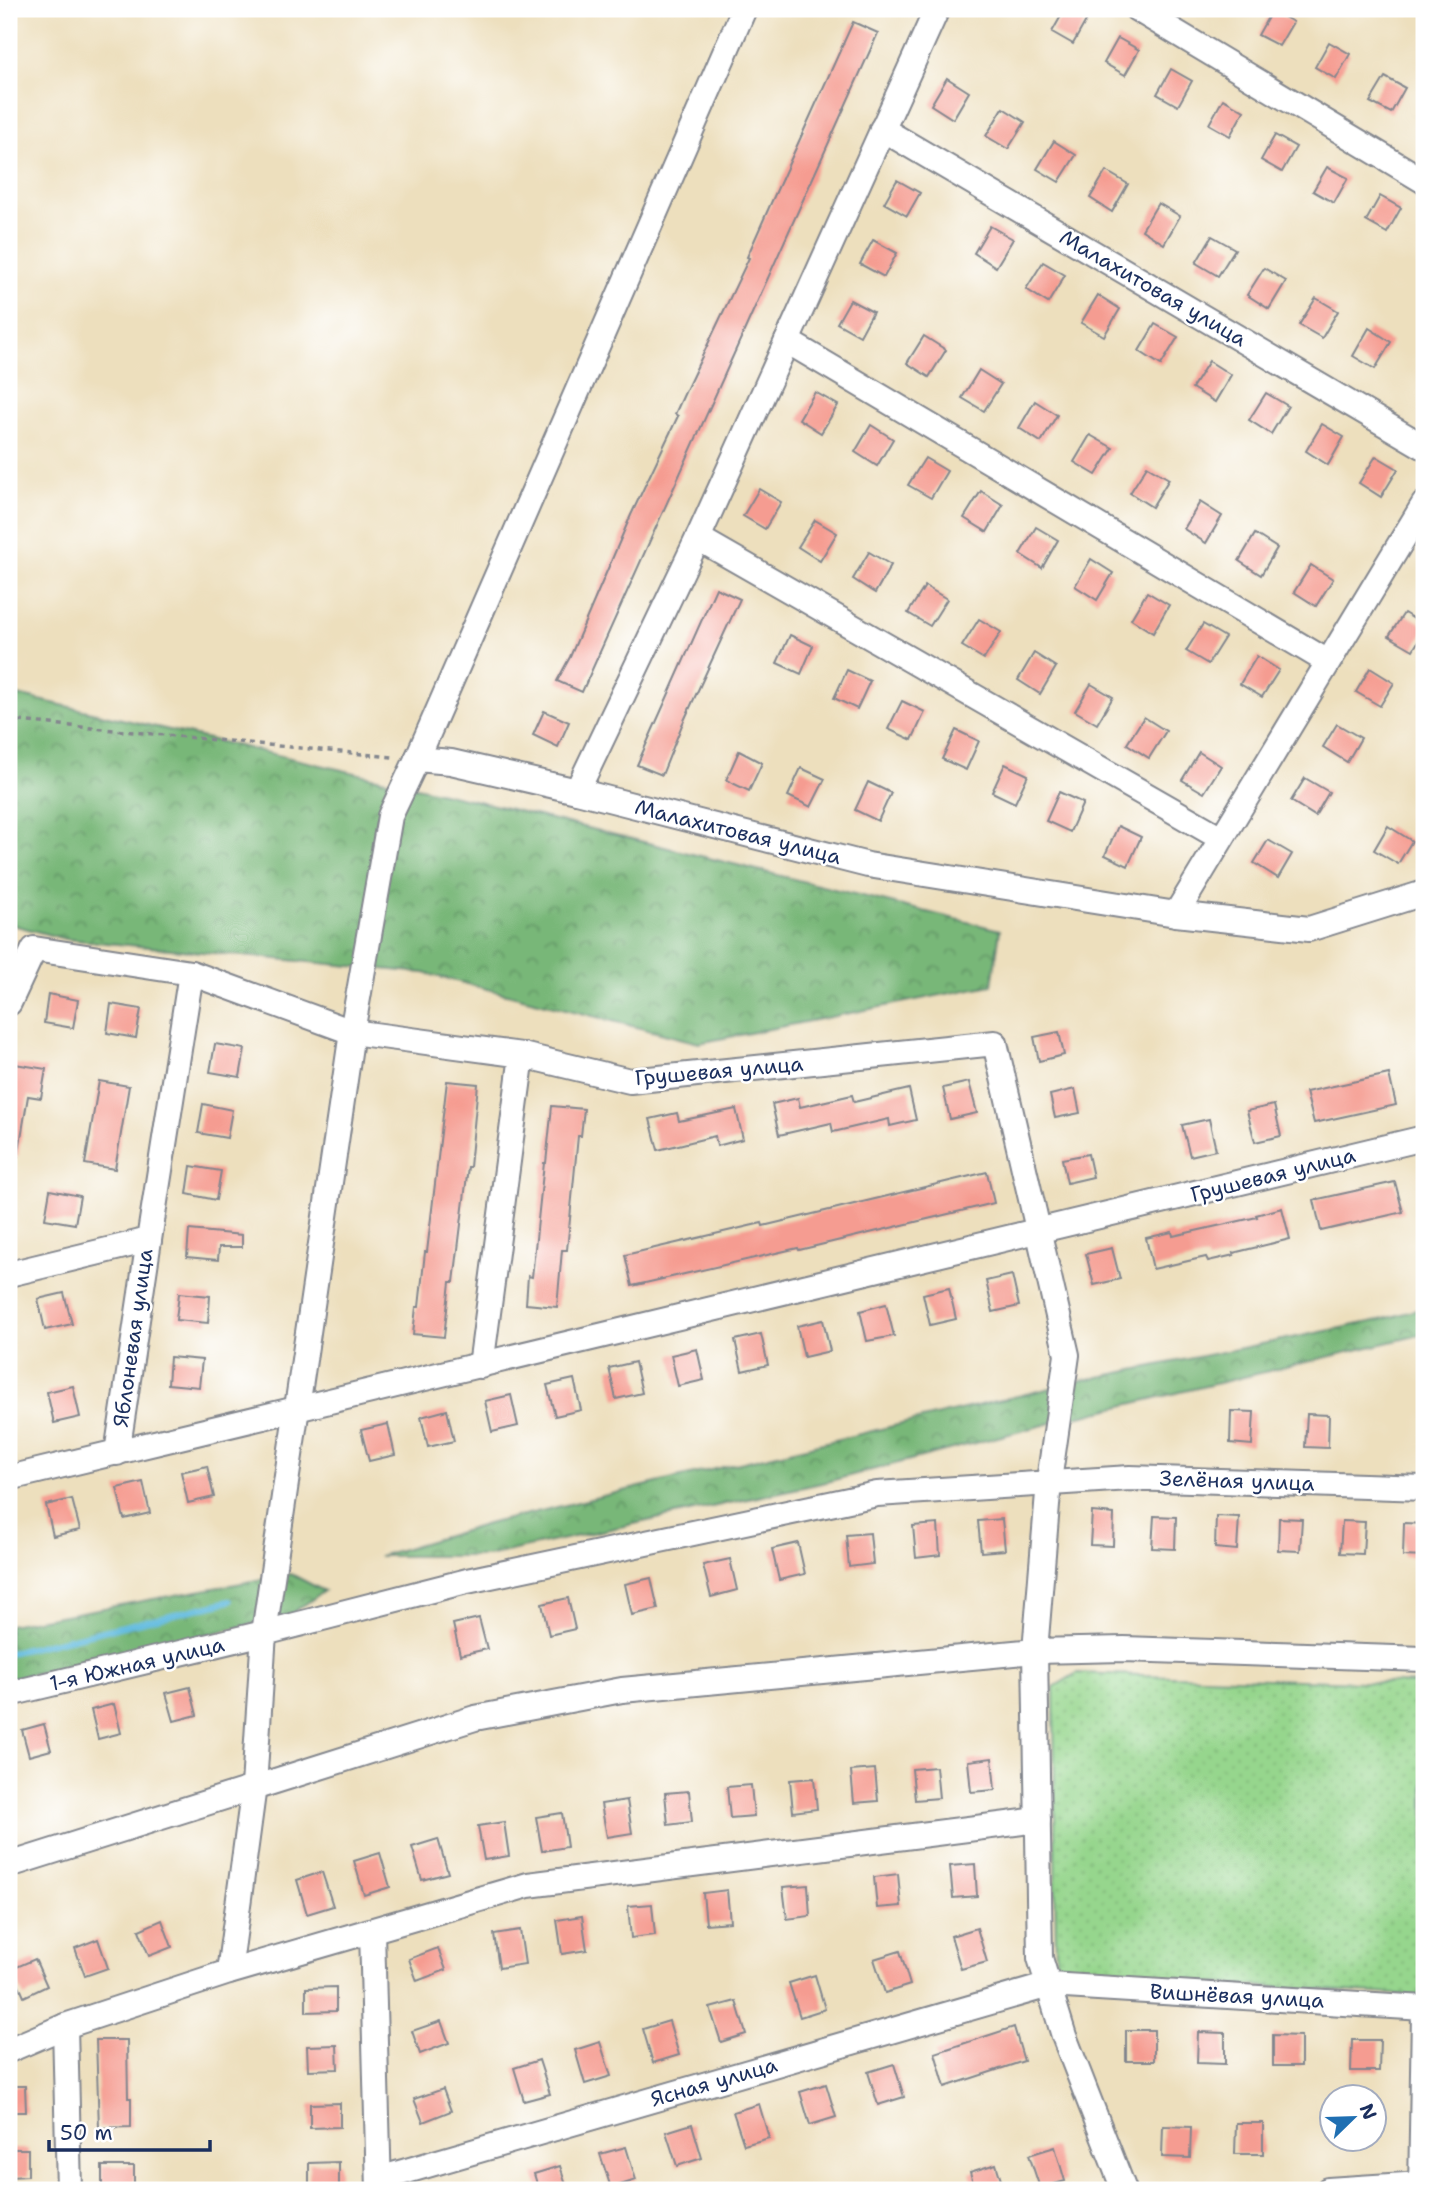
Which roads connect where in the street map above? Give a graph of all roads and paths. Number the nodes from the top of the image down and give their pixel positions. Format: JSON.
{"nodes":[{"id":1,"x":744,"y":9,"type":"edge"},
{"id":2,"x":937,"y":9,"type":"edge"},
{"id":3,"x":1137,"y":9,"type":"edge"},
{"id":4,"x":883,"y":129,"type":"junction"},
{"id":5,"x":1424,"y":181,"type":"edge"},
{"id":6,"x":787,"y":341,"type":"junction"},
{"id":7,"x":1424,"y":447,"type":"edge"},
{"id":8,"x":1424,"y":504,"type":"edge"},
{"id":9,"x":698,"y":538,"type":"junction"},
{"id":10,"x":1328,"y":662,"type":"junction"},
{"id":11,"x":9,"y":720,"type":"edge"},
{"id":12,"x":417,"y":759,"type":"junction"},
{"id":13,"x":577,"y":791,"type":"junction"},
{"id":14,"x":1222,"y":838,"type":"junction"},
{"id":15,"x":1424,"y":893,"type":"edge"},
{"id":16,"x":1176,"y":914,"type":"junction"},
{"id":17,"x":191,"y":973,"type":"junction"},
{"id":18,"x":9,"y":1003,"type":"edge"},
{"id":19,"x":352,"y":1032,"type":"junction"},
{"id":20,"x":522,"y":1055,"type":"junction"},
{"id":21,"x":1424,"y":1138,"type":"edge"},
{"id":22,"x":1040,"y":1231,"type":"junction"},
{"id":23,"x":149,"y":1240,"type":"junction"},
{"id":24,"x":9,"y":1274,"type":"edge"},
{"id":25,"x":481,"y":1366,"type":"junction"},
{"id":26,"x":298,"y":1409,"type":"junction"},
{"id":27,"x":117,"y":1452,"type":"junction"},
{"id":28,"x":9,"y":1478,"type":"edge"},
{"id":29,"x":1049,"y":1481,"type":"junction"},
{"id":30,"x":1424,"y":1488,"type":"edge"},
{"id":31,"x":264,"y":1633,"type":"junction"},
{"id":32,"x":1035,"y":1651,"type":"junction"},
{"id":33,"x":1424,"y":1659,"type":"edge"},
{"id":34,"x":9,"y":1695,"type":"edge"},
{"id":35,"x":254,"y":1786,"type":"junction"},
{"id":36,"x":1038,"y":1820,"type":"junction"},
{"id":37,"x":9,"y":1865,"type":"edge"},
{"id":38,"x":372,"y":1930,"type":"junction"},
{"id":39,"x":229,"y":1972,"type":"junction"},
{"id":40,"x":1049,"y":1985,"type":"junction"},
{"id":41,"x":1424,"y":2008,"type":"edge"},
{"id":42,"x":1424,"y":2014,"type":"edge"},
{"id":43,"x":65,"y":2026,"type":"junction"},
{"id":44,"x":9,"y":2050,"type":"edge"},
{"id":45,"x":379,"y":2185,"type":"edge"},
{"id":46,"x":1421,"y":2187,"type":"edge"},
{"id":47,"x":69,"y":2190,"type":"edge"},
{"id":48,"x":1124,"y":2190,"type":"edge"},
{"id":49,"x":1328,"y":2190,"type":"edge"}],
"edges":[{"from":1,"to":12,"type":"street"},
{"from":2,"to":4,"type":"street"},
{"from":3,"to":5,"type":"street"},
{"from":4,"to":6,"type":"street"},
{"from":4,"to":7,"type":"street","name":"Малахитовая улица"},
{"from":6,"to":9,"type":"street"},
{"from":6,"to":10,"type":"street"},
{"from":8,"to":10,"type":"street"},
{"from":9,"to":13,"type":"street"},
{"from":9,"to":14,"type":"street"},
{"from":10,"to":14,"type":"street"},
{"from":11,"to":12,"type":"path"},
{"from":12,"to":13,"type":"street","name":"Малахитовая улица"},
{"from":12,"to":19,"type":"street"},
{"from":13,"to":16,"type":"street","name":"Малахитовая улица"},
{"from":14,"to":16,"type":"street"},
{"from":15,"to":16,"type":"street","name":"Малахитовая улица"},
{"from":17,"to":18,"type":"street"},
{"from":17,"to":19,"type":"street"},
{"from":17,"to":23,"type":"street"},
{"from":19,"to":20,"type":"street"},
{"from":19,"to":26,"type":"street"},
{"from":20,"to":22,"type":"street","name":"Грушевая улица"},
{"from":20,"to":25,"type":"street"},
{"from":21,"to":22,"type":"street","name":"Грушевая улица"},
{"from":22,"to":25,"type":"street","name":"Грушевая улица"},
{"from":22,"to":29,"type":"street"},
{"from":23,"to":24,"type":"street","name":"Яблоневая улица"},
{"from":23,"to":27,"type":"street","name":"Яблоневая улица"},
{"from":25,"to":26,"type":"street","name":"Грушевая улица"},
{"from":26,"to":27,"type":"street","name":"Яблоневая улица"},
{"from":26,"to":31,"type":"street"},
{"from":27,"to":28,"type":"street","name":"Яблоневая улица"},
{"from":29,"to":30,"type":"street","name":"Зелёная улица"},
{"from":29,"to":31,"type":"street","name":"Зелёная улица"},
{"from":29,"to":32,"type":"street"},
{"from":31,"to":34,"type":"street","name":"1-я Южная улица"},
{"from":31,"to":35,"type":"street"},
{"from":32,"to":33,"type":"street"},
{"from":32,"to":35,"type":"street"},
{"from":32,"to":36,"type":"street"},
{"from":35,"to":37,"type":"street"},
{"from":35,"to":39,"type":"street"},
{"from":36,"to":38,"type":"street"},
{"from":36,"to":40,"type":"street"},
{"from":38,"to":39,"type":"street"},
{"from":38,"to":45,"type":"street","name":"Ясная улица"},
{"from":39,"to":43,"type":"street"},
{"from":40,"to":41,"type":"street","name":"Вишнёвая улица"},
{"from":40,"to":45,"type":"street","name":"Ясная улица"},
{"from":40,"to":48,"type":"street"},
{"from":42,"to":46,"type":"street"},
{"from":43,"to":44,"type":"street"},
{"from":43,"to":47,"type":"street"},
{"from":46,"to":49,"type":"street"}]}
